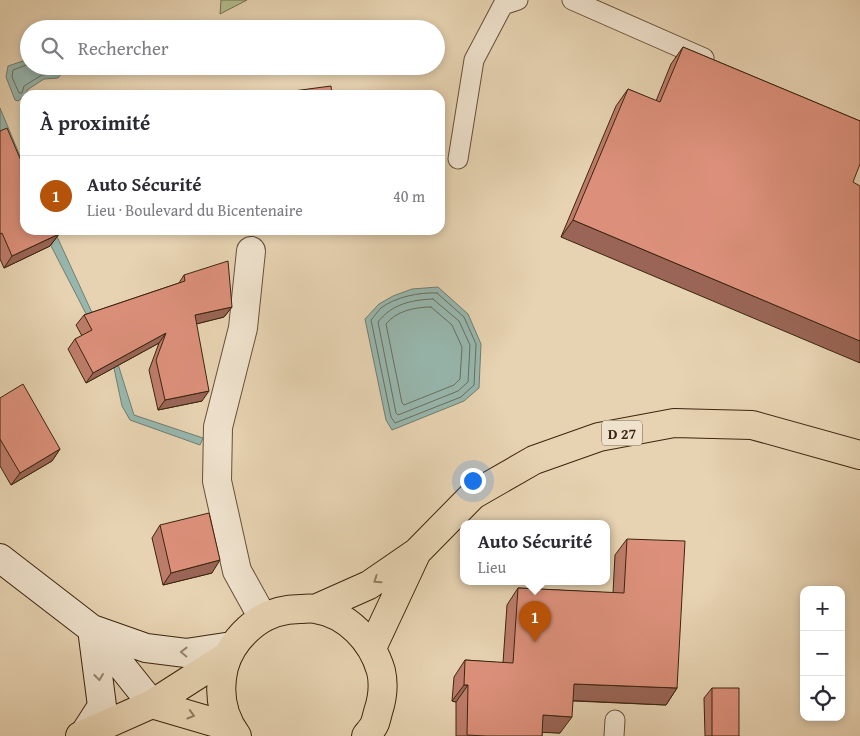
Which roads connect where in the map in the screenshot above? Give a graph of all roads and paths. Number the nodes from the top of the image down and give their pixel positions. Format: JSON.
{"nodes":[{"id":1,"x":518,"y":0,"type":"edge"},
{"id":2,"x":572,"y":0,"type":"edge"},
{"id":3,"x":716,"y":64,"type":"edge"},
{"id":4,"x":458,"y":160,"type":"dead end"},
{"id":5,"x":251,"y":250,"type":"dead end"},
{"id":6,"x":860,"y":456,"type":"edge"},
{"id":7,"x":417,"y":552,"type":"junction"},
{"id":8,"x":0,"y":558,"type":"edge"},
{"id":9,"x":315,"y":609,"type":"junction"},
{"id":10,"x":263,"y":618,"type":"junction"},
{"id":11,"x":92,"y":629,"type":"junction"},
{"id":12,"x":372,"y":648,"type":"junction"},
{"id":13,"x":230,"y":651,"type":"junction"},
{"id":14,"x":152,"y":704,"type":"junction"},
{"id":15,"x":234,"y":731,"type":"edge"},
{"id":16,"x":82,"y":735,"type":"edge"},
{"id":17,"x":366,"y":736,"type":"edge"}],
"edges":[{"from":1,"to":4,"type":"lane"},
{"from":2,"to":3,"type":"lane"},
{"from":5,"to":10,"type":"main road"},
{"from":6,"to":7,"type":"main road","number":"D 27"},
{"from":7,"to":9,"type":"main road","number":"D 27","one_way":true},
{"from":7,"to":12,"type":"main road","number":"D 27"},
{"from":8,"to":11,"type":"main road"},
{"from":9,"to":10,"type":"main road"},
{"from":9,"to":12,"type":"main road"},
{"from":10,"to":13,"type":"main road"},
{"from":13,"to":11,"type":"main road","one_way":true},
{"from":11,"to":14,"type":"main road"},
{"from":11,"to":16,"type":"main road","one_way":true},
{"from":12,"to":17,"type":"main road"},
{"from":13,"to":14,"type":"main road"},
{"from":13,"to":15,"type":"main road"},
{"from":14,"to":15,"type":"main road","one_way":true},
{"from":14,"to":16,"type":"main road"}]}
